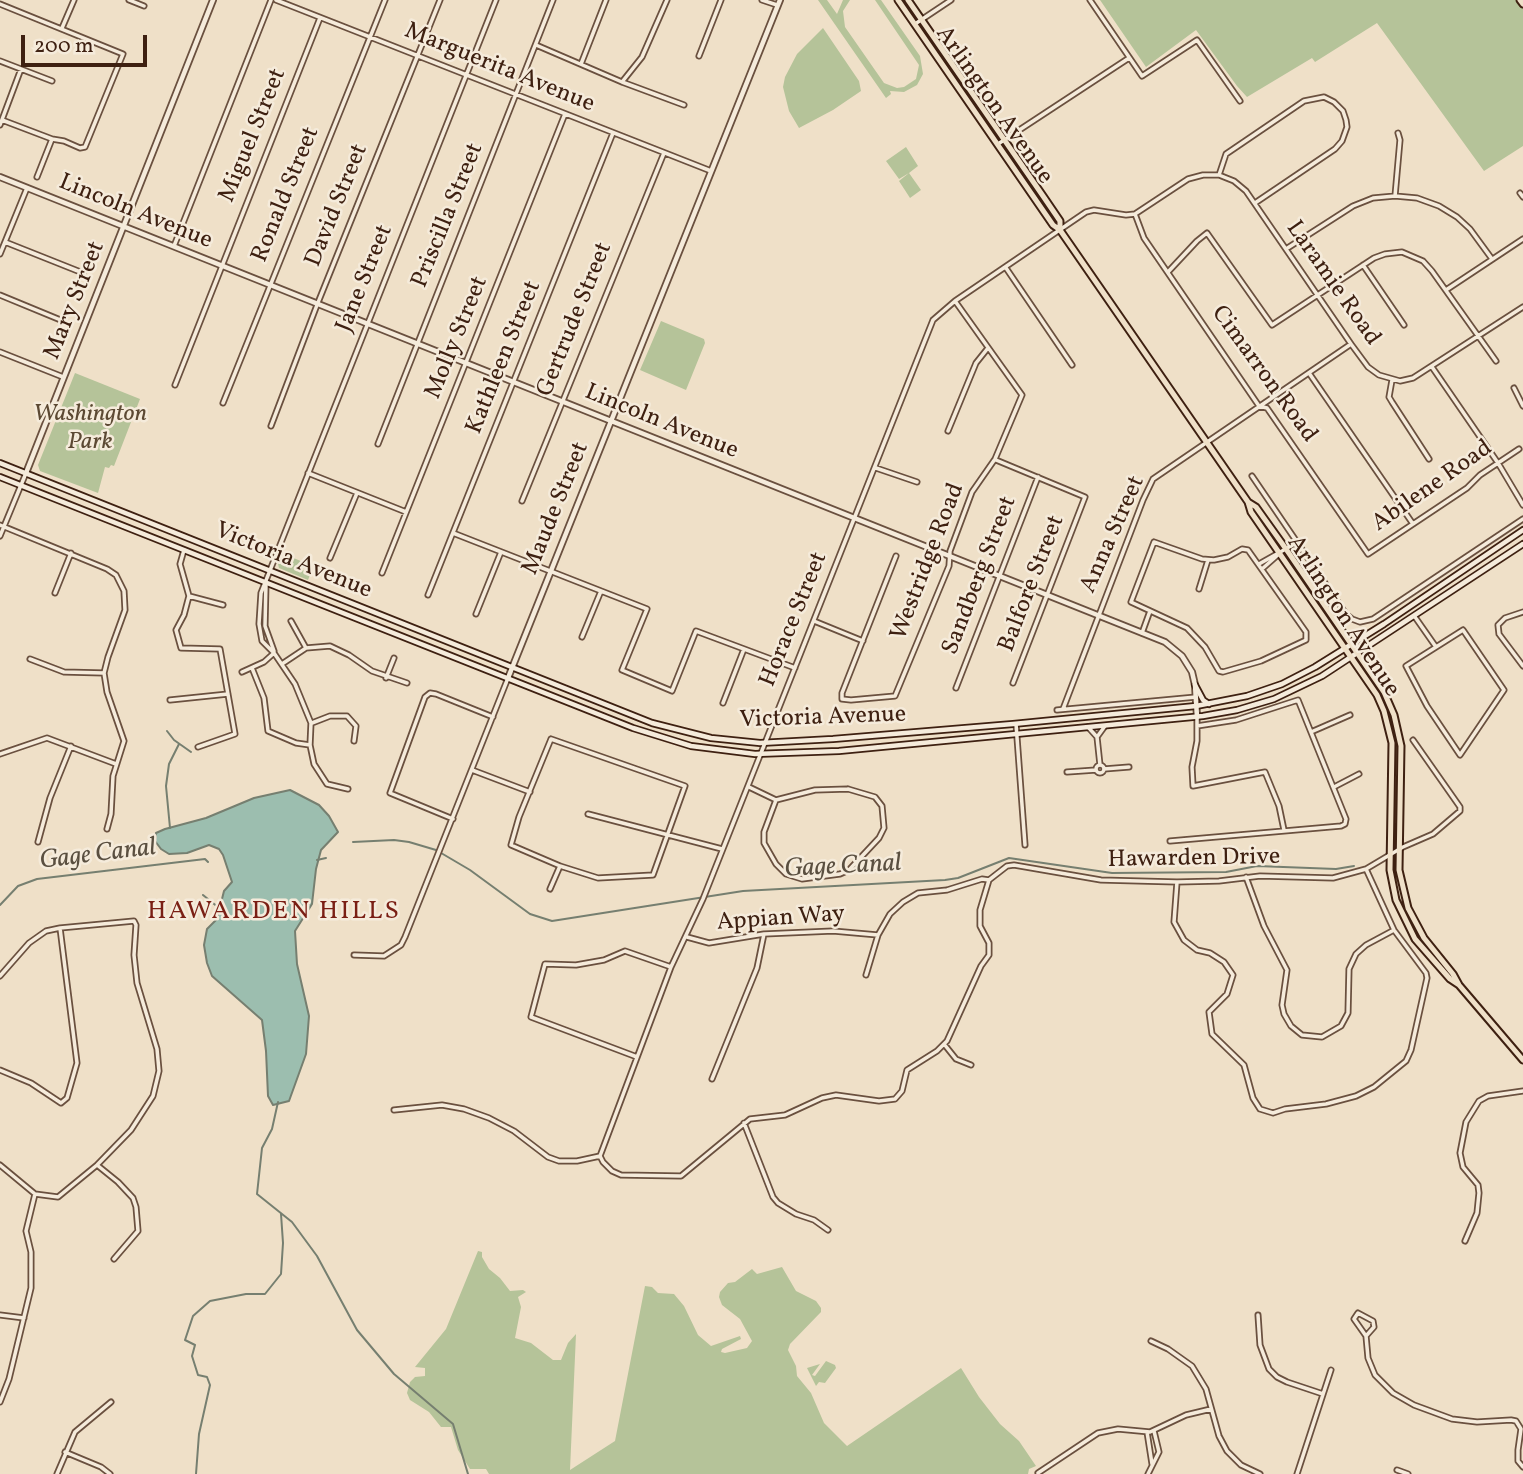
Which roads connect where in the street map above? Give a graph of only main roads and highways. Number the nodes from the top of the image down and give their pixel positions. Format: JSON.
{"nodes":[{"id":1,"x":213,"y":0,"type":"edge"},
{"id":2,"x":780,"y":0,"type":"edge"},
{"id":3,"x":898,"y":0,"type":"edge"},
{"id":4,"x":908,"y":0,"type":"edge"},
{"id":5,"x":0,"y":177,"type":"edge"},
{"id":6,"x":123,"y":227,"type":"junction"},
{"id":7,"x":1060,"y":230,"type":"junction"},
{"id":8,"x":610,"y":422,"type":"junction"},
{"id":9,"x":0,"y":463,"type":"edge"},
{"id":10,"x":26,"y":474,"type":"junction"},
{"id":11,"x":0,"y":477,"type":"edge"},
{"id":12,"x":1248,"y":502,"type":"junction"},
{"id":13,"x":1523,"y":530,"type":"edge"},
{"id":14,"x":1523,"y":544,"type":"edge"},
{"id":15,"x":1352,"y":645,"type":"junction"},
{"id":16,"x":1346,"y":649,"type":"junction"},
{"id":17,"x":1358,"y":653,"type":"junction"},
{"id":18,"x":1351,"y":657,"type":"junction"},
{"id":19,"x":512,"y":668,"type":"junction"},
{"id":20,"x":508,"y":678,"type":"junction"},
{"id":21,"x":1195,"y":685,"type":"junction"},
{"id":22,"x":1210,"y":704,"type":"junction"},
{"id":23,"x":1196,"y":706,"type":"junction"},
{"id":24,"x":1196,"y":717,"type":"junction"},
{"id":25,"x":1459,"y":985,"type":"junction"},
{"id":26,"x":1523,"y":1060,"type":"edge"}],
"edges":[{"from":1,"to":6,"type":"main road","name":"Mary Street"},
{"from":2,"to":8,"type":"main road","name":"Maude Street"},
{"from":3,"to":7,"type":"main road","name":"Arlington Avenue"},
{"from":4,"to":7,"type":"main road","name":"Arlington Avenue"},
{"from":5,"to":6,"type":"main road","name":"Lincoln Avenue"},
{"from":6,"to":8,"type":"main road","name":"Lincoln Avenue"},
{"from":6,"to":10,"type":"main road","name":"Mary Street"},
{"from":7,"to":12,"type":"main road","name":"Arlington Avenue"},
{"from":8,"to":19,"type":"main road","name":"Maude Street"},
{"from":8,"to":21,"type":"main road","name":"Lincoln Avenue"},
{"from":9,"to":10,"type":"main road","name":"Victoria Avenue"},
{"from":10,"to":19,"type":"main road","name":"Victoria Avenue"},
{"from":11,"to":20,"type":"main road","name":"Victoria Avenue"},
{"from":12,"to":15,"type":"main road","name":"Arlington Avenue"},
{"from":12,"to":16,"type":"main road","name":"Arlington Avenue"},
{"from":13,"to":15,"type":"main road","name":"Victoria Avenue"},
{"from":14,"to":17,"type":"main road","name":"Victoria Avenue"},
{"from":15,"to":16,"type":"main road","name":"Victoria Avenue"},
{"from":15,"to":17,"type":"main road","name":"Arlington Avenue"},
{"from":16,"to":18,"type":"main road","name":"Arlington Avenue"},
{"from":16,"to":22,"type":"main road","name":"Victoria Avenue"},
{"from":17,"to":18,"type":"main road","name":"Victoria Avenue"},
{"from":17,"to":25,"type":"main road","name":"Arlington Avenue"},
{"from":18,"to":24,"type":"main road","name":"Victoria Avenue"},
{"from":18,"to":25,"type":"main road","name":"Arlington Avenue"},
{"from":19,"to":20,"type":"main road","name":"Maude Street"},
{"from":19,"to":23,"type":"main road","name":"Victoria Avenue"},
{"from":20,"to":24,"type":"main road","name":"Victoria Avenue"},
{"from":21,"to":22,"type":"main road"},
{"from":21,"to":23,"type":"main road","name":"Lincoln Avenue"},
{"from":22,"to":23,"type":"main road","name":"Victoria Avenue"},
{"from":23,"to":24,"type":"main road","name":"Lincoln Avenue"},
{"from":25,"to":26,"type":"main road","name":"Arlington Avenue"}]}
